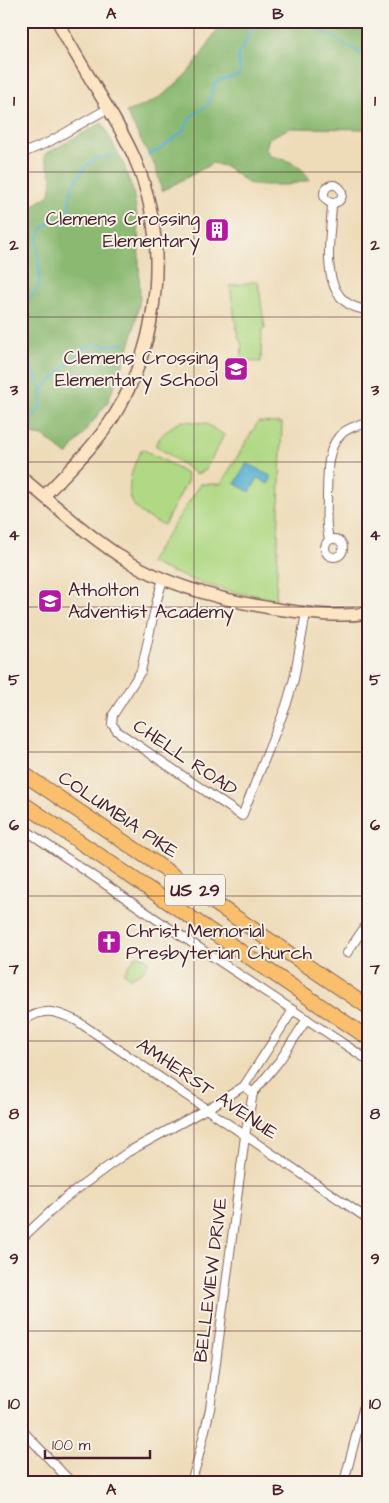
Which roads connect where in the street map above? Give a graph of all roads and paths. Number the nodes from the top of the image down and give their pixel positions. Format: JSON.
{"nodes":[{"id":1,"x":58,"y":21,"type":"edge"},
{"id":2,"x":107,"y":108,"type":"junction"},
{"id":3,"x":21,"y":154,"type":"edge"},
{"id":4,"x":332,"y":204,"type":"dead end"},
{"id":5,"x":368,"y":310,"type":"edge"},
{"id":6,"x":368,"y":424,"type":"edge"},
{"id":7,"x":21,"y":477,"type":"edge"},
{"id":8,"x":44,"y":496,"type":"junction"},
{"id":9,"x":329,"y":539,"type":"dead end"},
{"id":10,"x":163,"y":579,"type":"junction"},
{"id":11,"x":306,"y":613,"type":"junction"},
{"id":12,"x":368,"y":613,"type":"edge"},
{"id":13,"x":21,"y":772,"type":"edge"},
{"id":14,"x":21,"y":802,"type":"edge"},
{"id":15,"x":21,"y":828,"type":"edge"},
{"id":16,"x":368,"y":922,"type":"edge"},
{"id":17,"x":347,"y":953,"type":"dead end"},
{"id":18,"x":368,"y":1007,"type":"edge"},
{"id":19,"x":293,"y":1010,"type":"junction"},
{"id":20,"x":307,"y":1019,"type":"junction"},
{"id":21,"x":21,"y":1022,"type":"edge"},
{"id":22,"x":368,"y":1038,"type":"edge"},
{"id":23,"x":368,"y":1060,"type":"edge"},
{"id":24,"x":244,"y":1086,"type":"junction"},
{"id":25,"x":253,"y":1093,"type":"junction"},
{"id":26,"x":206,"y":1110,"type":"junction"},
{"id":27,"x":245,"y":1136,"type":"junction"},
{"id":28,"x":368,"y":1219,"type":"edge"},
{"id":29,"x":21,"y":1239,"type":"edge"},
{"id":30,"x":368,"y":1390,"type":"edge"},
{"id":31,"x":21,"y":1429,"type":"edge"},
{"id":32,"x":71,"y":1482,"type":"edge"},
{"id":33,"x":191,"y":1482,"type":"edge"},
{"id":34,"x":344,"y":1482,"type":"edge"}],
"edges":[{"from":1,"to":2,"type":"street"},
{"from":2,"to":3,"type":"street"},
{"from":2,"to":8,"type":"street"},
{"from":4,"to":5,"type":"street"},
{"from":6,"to":9,"type":"street"},
{"from":7,"to":8,"type":"street"},
{"from":8,"to":10,"type":"street"},
{"from":10,"to":11,"type":"street"},
{"from":10,"to":11,"type":"street","name":"CHELL ROAD"},
{"from":11,"to":12,"type":"street"},
{"from":13,"to":18,"type":"highway","name":"COLUMBIA PIKE","number":"US 29"},
{"from":14,"to":22,"type":"highway","number":"US 29"},
{"from":15,"to":19,"type":"street"},
{"from":16,"to":17,"type":"street"},
{"from":19,"to":20,"type":"street"},
{"from":19,"to":24,"type":"street"},
{"from":20,"to":23,"type":"street"},
{"from":20,"to":25,"type":"street"},
{"from":21,"to":26,"type":"street","name":"AMHERST AVENUE"},
{"from":24,"to":25,"type":"street"},
{"from":24,"to":26,"type":"street"},
{"from":25,"to":27,"type":"street","name":"BELLEVIEW DRIVE"},
{"from":26,"to":27,"type":"street","name":"AMHERST AVENUE"},
{"from":26,"to":29,"type":"street"},
{"from":27,"to":28,"type":"street","name":"AMHERST AVENUE"},
{"from":27,"to":33,"type":"street","name":"BELLEVIEW DRIVE"},
{"from":30,"to":34,"type":"street"},
{"from":31,"to":32,"type":"street"}]}
